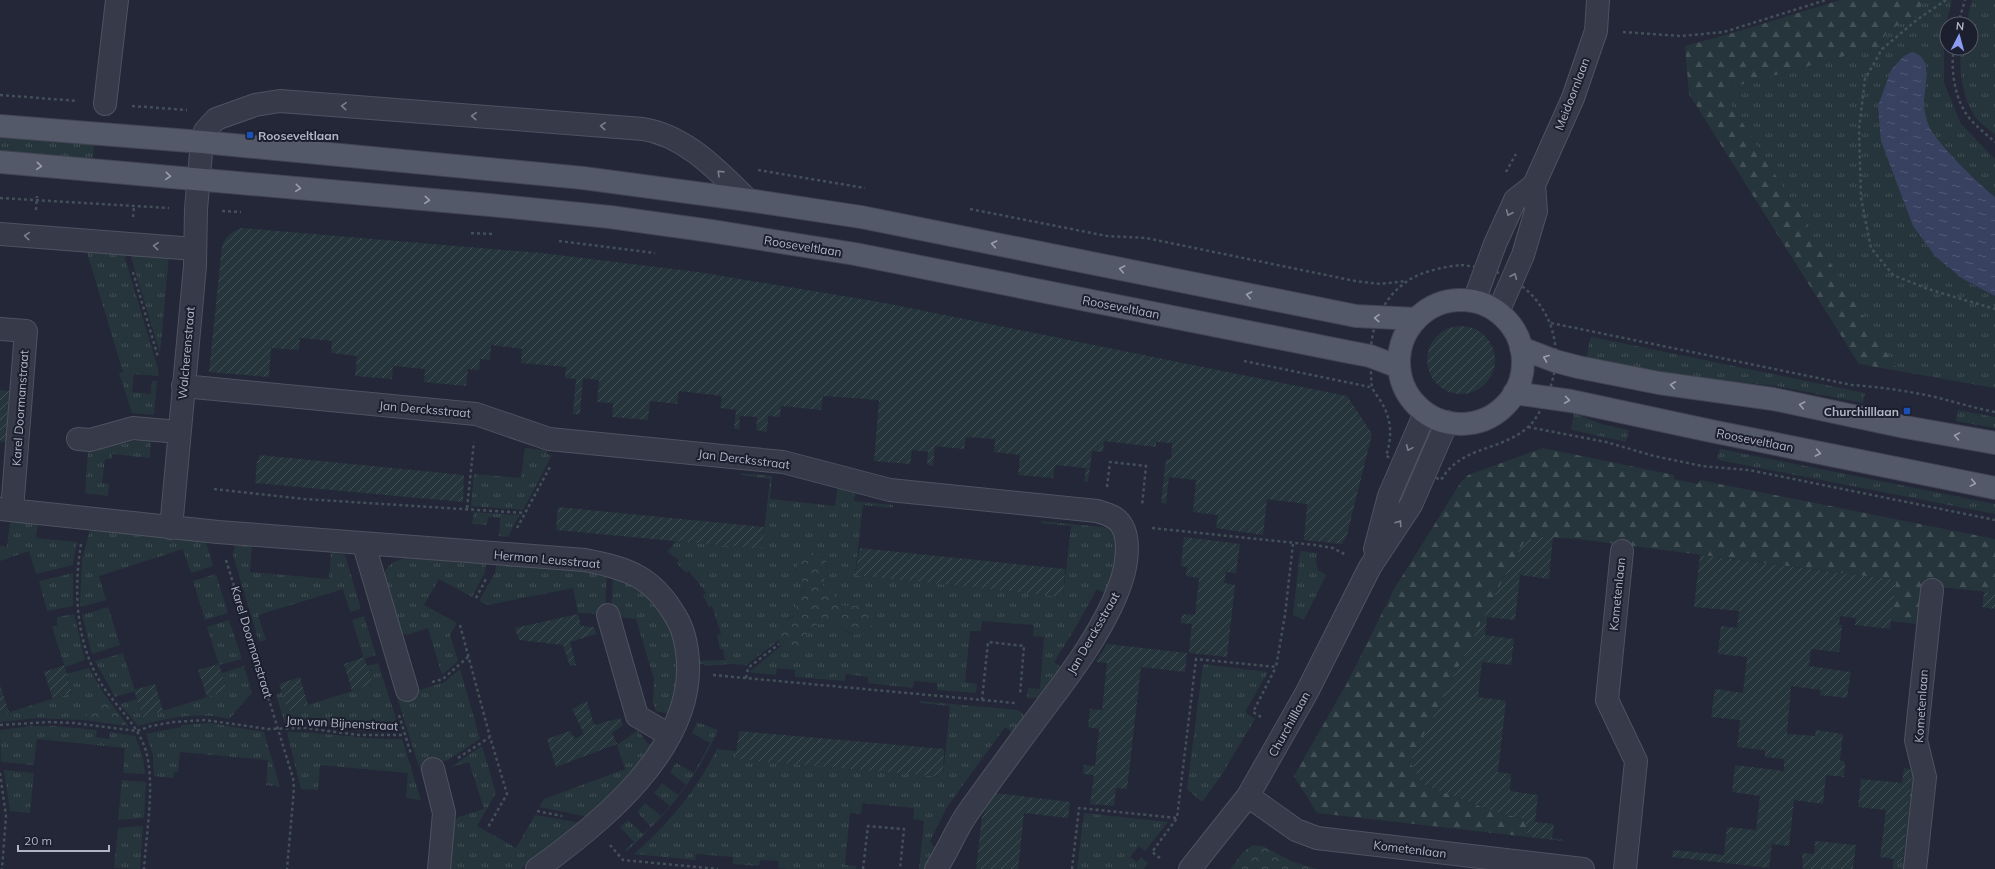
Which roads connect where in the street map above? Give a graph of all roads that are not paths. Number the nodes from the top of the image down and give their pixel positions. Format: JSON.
{"nodes":[{"id":1,"x":117,"y":0,"type":"edge"},
{"id":2,"x":1598,"y":0,"type":"edge"},
{"id":3,"x":105,"y":104,"type":"dead end"},
{"id":4,"x":0,"y":126,"type":"edge"},
{"id":5,"x":202,"y":142,"type":"junction"},
{"id":6,"x":0,"y":162,"type":"edge"},
{"id":7,"x":199,"y":179,"type":"junction"},
{"id":8,"x":1534,"y":185,"type":"junction"},
{"id":9,"x":748,"y":200,"type":"junction"},
{"id":10,"x":0,"y":234,"type":"edge"},
{"id":11,"x":195,"y":249,"type":"junction"},
{"id":12,"x":1474,"y":301,"type":"junction"},
{"id":13,"x":1498,"y":312,"type":"junction"},
{"id":14,"x":1416,"y":319,"type":"junction"},
{"id":15,"x":0,"y":329,"type":"edge"},
{"id":16,"x":1521,"y":348,"type":"junction"},
{"id":17,"x":1399,"y":367,"type":"junction"},
{"id":18,"x":184,"y":378,"type":"junction"},
{"id":19,"x":1514,"y":393,"type":"junction"},
{"id":20,"x":1425,"y":413,"type":"junction"},
{"id":21,"x":1447,"y":422,"type":"junction"},
{"id":22,"x":179,"y":432,"type":"junction"},
{"id":23,"x":78,"y":439,"type":"dead end"},
{"id":24,"x":1995,"y":443,"type":"edge"},
{"id":25,"x":1995,"y":488,"type":"edge"},
{"id":26,"x":6,"y":510,"type":"edge"},
{"id":27,"x":171,"y":528,"type":"junction"},
{"id":28,"x":364,"y":545,"type":"junction"},
{"id":29,"x":1622,"y":551,"type":"dead end"},
{"id":30,"x":1370,"y":567,"type":"junction"},
{"id":31,"x":1932,"y":590,"type":"dead end"},
{"id":32,"x":608,"y":616,"type":"dead end"},
{"id":33,"x":402,"y":699,"type":"road end"},
{"id":34,"x":669,"y":735,"type":"junction"},
{"id":35,"x":433,"y":769,"type":"road end"},
{"id":36,"x":1248,"y":796,"type":"junction"},
{"id":37,"x":439,"y":869,"type":"edge"},
{"id":38,"x":537,"y":869,"type":"edge"},
{"id":39,"x":936,"y":869,"type":"edge"},
{"id":40,"x":1190,"y":869,"type":"edge"},
{"id":41,"x":1582,"y":869,"type":"edge"},
{"id":42,"x":1624,"y":869,"type":"edge"},
{"id":43,"x":1915,"y":869,"type":"edge"}],
"edges":[{"from":1,"to":3,"type":"street"},
{"from":2,"to":8,"type":"street","name":"Meidoornlaan"},
{"from":4,"to":5,"type":"main road"},
{"from":5,"to":7,"type":"street"},
{"from":5,"to":9,"type":"main road"},
{"from":9,"to":5,"type":"street","one_way":true},
{"from":6,"to":7,"type":"main road","name":"Rooseveltlaan","one_way":true},
{"from":7,"to":11,"type":"street","name":"Walcherenstraat"},
{"from":7,"to":17,"type":"main road","name":"Rooseveltlaan","one_way":true},
{"from":8,"to":12,"type":"street","name":"Meidoornlaan","one_way":true},
{"from":13,"to":8,"type":"street","name":"Meidoornlaan","one_way":true},
{"from":14,"to":9,"type":"main road","one_way":true},
{"from":11,"to":10,"type":"street","one_way":true},
{"from":11,"to":18,"type":"street","name":"Walcherenstraat"},
{"from":12,"to":13,"type":"main road"},
{"from":12,"to":14,"type":"main road"},
{"from":13,"to":16,"type":"main road"},
{"from":14,"to":17,"type":"main road"},
{"from":15,"to":26,"type":"street","name":"Karel Doormanstraat"},
{"from":16,"to":19,"type":"main road"},
{"from":24,"to":16,"type":"main road","one_way":true},
{"from":17,"to":20,"type":"main road"},
{"from":18,"to":22,"type":"street","name":"Walcherenstraat"},
{"from":18,"to":39,"type":"street","name":"Jan Dercksstraat"},
{"from":19,"to":21,"type":"main road"},
{"from":19,"to":25,"type":"main road","name":"Rooseveltlaan","one_way":true},
{"from":20,"to":21,"type":"main road"},
{"from":20,"to":30,"type":"street","name":"Churchilllaan","one_way":true},
{"from":30,"to":21,"type":"street","name":"Churchilllaan","one_way":true},
{"from":22,"to":23,"type":"street"},
{"from":22,"to":27,"type":"street","name":"Walcherenstraat"},
{"from":26,"to":27,"type":"street","name":"Karel Doormanstraat"},
{"from":27,"to":28,"type":"street","name":"Herman Leusstraat"},
{"from":28,"to":33,"type":"street"},
{"from":28,"to":34,"type":"street","name":"Herman Leusstraat"},
{"from":29,"to":42,"type":"street","name":"Kometenlaan"},
{"from":30,"to":36,"type":"street","name":"Churchilllaan"},
{"from":31,"to":43,"type":"street","name":"Kometenlaan"},
{"from":32,"to":34,"type":"street"},
{"from":34,"to":38,"type":"street"},
{"from":35,"to":37,"type":"street"},
{"from":36,"to":40,"type":"street","name":"Churchilllaan"},
{"from":36,"to":41,"type":"street","name":"Kometenlaan"}]}
